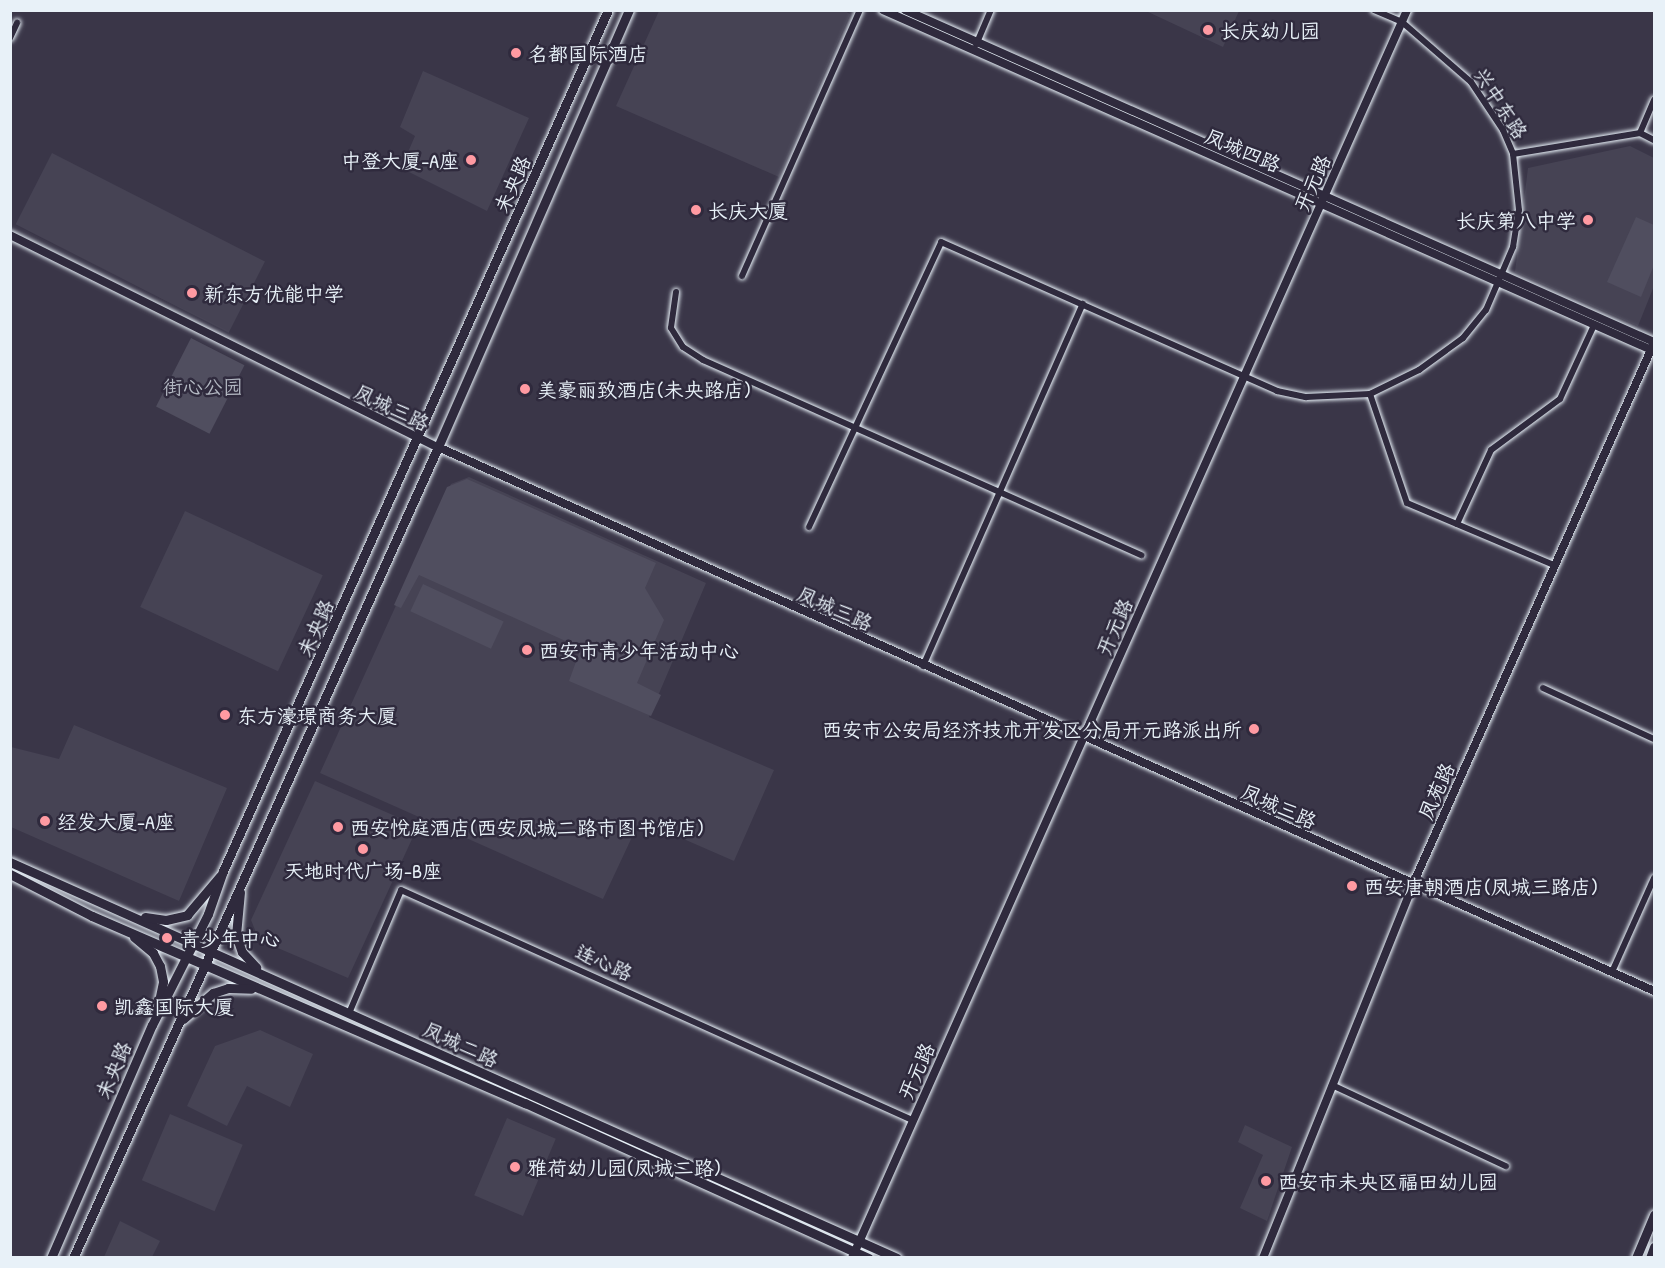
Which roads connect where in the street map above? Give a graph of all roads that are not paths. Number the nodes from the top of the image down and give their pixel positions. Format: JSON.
{"nodes":[{"id":1,"x":608,"y":10,"type":"edge"},
{"id":2,"x":628,"y":10,"type":"edge"},
{"id":3,"x":860,"y":10,"type":"edge"},
{"id":4,"x":883,"y":10,"type":"edge"},
{"id":5,"x":905,"y":10,"type":"edge"},
{"id":6,"x":991,"y":10,"type":"edge"},
{"id":7,"x":1374,"y":10,"type":"edge"},
{"id":8,"x":1407,"y":10,"type":"edge"},
{"id":9,"x":1402,"y":22,"type":"junction"},
{"id":10,"x":17,"y":23,"type":"dead end"},
{"id":11,"x":10,"y":38,"type":"edge"},
{"id":12,"x":976,"y":47,"type":"junction"},
{"id":13,"x":1654,"y":100,"type":"edge"},
{"id":14,"x":1640,"y":133,"type":"junction"},
{"id":15,"x":1654,"y":140,"type":"edge"},
{"id":16,"x":1513,"y":154,"type":"junction"},
{"id":17,"x":1323,"y":198,"type":"junction"},
{"id":18,"x":10,"y":235,"type":"edge"},
{"id":19,"x":742,"y":276,"type":"dead end"},
{"id":20,"x":1502,"y":280,"type":"junction"},
{"id":21,"x":676,"y":292,"type":"dead end"},
{"id":22,"x":1083,"y":304,"type":"junction"},
{"id":23,"x":1594,"y":325,"type":"junction"},
{"id":24,"x":1654,"y":347,"type":"edge"},
{"id":25,"x":1244,"y":377,"type":"junction"},
{"id":26,"x":1370,"y":394,"type":"junction"},
{"id":27,"x":855,"y":428,"type":"junction"},
{"id":28,"x":418,"y":439,"type":"junction"},
{"id":29,"x":438,"y":447,"type":"junction"},
{"id":30,"x":1000,"y":493,"type":"junction"},
{"id":31,"x":1457,"y":524,"type":"junction"},
{"id":32,"x":809,"y":527,"type":"dead end"},
{"id":33,"x":1142,"y":555,"type":"dead end"},
{"id":34,"x":1554,"y":565,"type":"junction"},
{"id":35,"x":923,"y":666,"type":"junction"},
{"id":36,"x":1543,"y":688,"type":"dead end"},
{"id":37,"x":1083,"y":737,"type":"junction"},
{"id":38,"x":1654,"y":739,"type":"edge"},
{"id":39,"x":10,"y":862,"type":"edge"},
{"id":40,"x":223,"y":871,"type":"junction"},
{"id":41,"x":10,"y":874,"type":"edge"},
{"id":42,"x":1654,"y":878,"type":"edge"},
{"id":43,"x":1413,"y":884,"type":"junction"},
{"id":44,"x":240,"y":889,"type":"junction"},
{"id":45,"x":120,"y":910,"type":"junction"},
{"id":46,"x":116,"y":927,"type":"junction"},
{"id":47,"x":195,"y":943,"type":"junction"},
{"id":48,"x":211,"y":950,"type":"junction"},
{"id":49,"x":186,"y":956,"type":"junction"},
{"id":50,"x":205,"y":965,"type":"junction"},
{"id":51,"x":1612,"y":972,"type":"junction"},
{"id":52,"x":268,"y":974,"type":"junction"},
{"id":53,"x":1654,"y":991,"type":"edge"},
{"id":54,"x":278,"y":996,"type":"junction"},
{"id":55,"x":350,"y":1011,"type":"junction"},
{"id":56,"x":180,"y":1023,"type":"junction"},
{"id":57,"x":152,"y":1025,"type":"junction"},
{"id":58,"x":1332,"y":1085,"type":"junction"},
{"id":59,"x":912,"y":1120,"type":"junction"},
{"id":60,"x":1506,"y":1166,"type":"dead end"},
{"id":61,"x":1654,"y":1215,"type":"edge"},
{"id":62,"x":860,"y":1241,"type":"junction"},
{"id":63,"x":1654,"y":1247,"type":"edge"},
{"id":64,"x":853,"y":1254,"type":"edge"},
{"id":65,"x":51,"y":1257,"type":"edge"},
{"id":66,"x":73,"y":1257,"type":"edge"},
{"id":67,"x":869,"y":1257,"type":"edge"},
{"id":68,"x":897,"y":1257,"type":"edge"},
{"id":69,"x":1263,"y":1257,"type":"edge"},
{"id":70,"x":1635,"y":1257,"type":"edge"},
{"id":71,"x":1650,"y":1257,"type":"edge"}],
"edges":[{"from":1,"to":28,"type":"main road","name":"未央路"},
{"from":2,"to":29,"type":"main road","name":"未央路"},
{"from":3,"to":19,"type":"street"},
{"from":4,"to":12,"type":"street","name":"凤城四路"},
{"from":5,"to":12,"type":"street","name":"凤城四路"},
{"from":6,"to":12,"type":"street"},
{"from":7,"to":9,"type":"street","name":"兴中东路"},
{"from":8,"to":9,"type":"street","name":"开元路"},
{"from":9,"to":16,"type":"street","name":"兴中东路"},
{"from":9,"to":17,"type":"street","name":"开元路"},
{"from":10,"to":11,"type":"street"},
{"from":12,"to":17,"type":"street","name":"凤城四路"},
{"from":13,"to":14,"type":"street"},
{"from":14,"to":15,"type":"street"},
{"from":14,"to":16,"type":"street","name":"兴中东路"},
{"from":16,"to":20,"type":"street"},
{"from":17,"to":20,"type":"street","name":"凤城四路"},
{"from":17,"to":25,"type":"street","name":"开元路"},
{"from":18,"to":28,"type":"street","name":"凤城三路"},
{"from":20,"to":23,"type":"street","name":"凤城四路"},
{"from":20,"to":24,"type":"street","name":"凤城四路"},
{"from":20,"to":26,"type":"street"},
{"from":21,"to":27,"type":"street"},
{"from":22,"to":25,"type":"street"},
{"from":22,"to":27,"type":"street"},
{"from":22,"to":30,"type":"street"},
{"from":23,"to":24,"type":"street","name":"凤城四路"},
{"from":23,"to":31,"type":"street"},
{"from":24,"to":34,"type":"street","name":"凤苑路"},
{"from":25,"to":26,"type":"street"},
{"from":25,"to":37,"type":"street","name":"开元路"},
{"from":26,"to":31,"type":"street"},
{"from":27,"to":30,"type":"street"},
{"from":27,"to":32,"type":"street"},
{"from":28,"to":29,"type":"street","name":"凤城三路"},
{"from":28,"to":40,"type":"main road","name":"未央路"},
{"from":29,"to":35,"type":"street","name":"凤城三路"},
{"from":29,"to":44,"type":"main road","name":"未央路"},
{"from":30,"to":33,"type":"street"},
{"from":30,"to":35,"type":"street"},
{"from":31,"to":34,"type":"street"},
{"from":34,"to":43,"type":"street","name":"凤苑路"},
{"from":35,"to":37,"type":"street","name":"凤城三路"},
{"from":36,"to":38,"type":"street"},
{"from":37,"to":43,"type":"street","name":"凤城三路"},
{"from":37,"to":59,"type":"street","name":"开元路"},
{"from":39,"to":45,"type":"main road","name":"凤城二路"},
{"from":40,"to":45,"type":"main road"},
{"from":40,"to":47,"type":"main road","name":"未央路"},
{"from":41,"to":46,"type":"main road","name":"凤城二路"},
{"from":42,"to":51,"type":"street"},
{"from":43,"to":51,"type":"street","name":"凤城三路"},
{"from":43,"to":58,"type":"street","name":"凤苑路"},
{"from":44,"to":48,"type":"main road","name":"未央路"},
{"from":44,"to":52,"type":"main road"},
{"from":45,"to":47,"type":"main road","name":"凤城二路"},
{"from":46,"to":49,"type":"main road","name":"凤城二路"},
{"from":46,"to":57,"type":"main road"},
{"from":47,"to":48,"type":"main road","name":"凤城二路"},
{"from":47,"to":49,"type":"main road","name":"未央路"},
{"from":48,"to":50,"type":"main road","name":"未央路"},
{"from":48,"to":52,"type":"main road","name":"凤城二路"},
{"from":49,"to":50,"type":"main road","name":"凤城二路"},
{"from":49,"to":57,"type":"main road","name":"未央路"},
{"from":50,"to":54,"type":"main road","name":"凤城二路"},
{"from":50,"to":56,"type":"main road","name":"未央路"},
{"from":51,"to":53,"type":"street","name":"凤城三路"},
{"from":52,"to":55,"type":"main road","name":"凤城二路"},
{"from":54,"to":56,"type":"main road"},
{"from":54,"to":64,"type":"main road","name":"凤城二路"},
{"from":55,"to":59,"type":"street","name":"连心路"},
{"from":55,"to":62,"type":"main road","name":"凤城二路"},
{"from":56,"to":66,"type":"main road","name":"未央路"},
{"from":57,"to":65,"type":"main road","name":"未央路"},
{"from":58,"to":60,"type":"street"},
{"from":58,"to":69,"type":"street","name":"凤苑路"},
{"from":59,"to":62,"type":"street","name":"开元路"},
{"from":61,"to":70,"type":"main road"},
{"from":62,"to":64,"type":"street","name":"开元路"},
{"from":62,"to":68,"type":"main road","name":"凤城二路"},
{"from":63,"to":71,"type":"main road"},
{"from":64,"to":67,"type":"main road","name":"凤城二路"}]}
